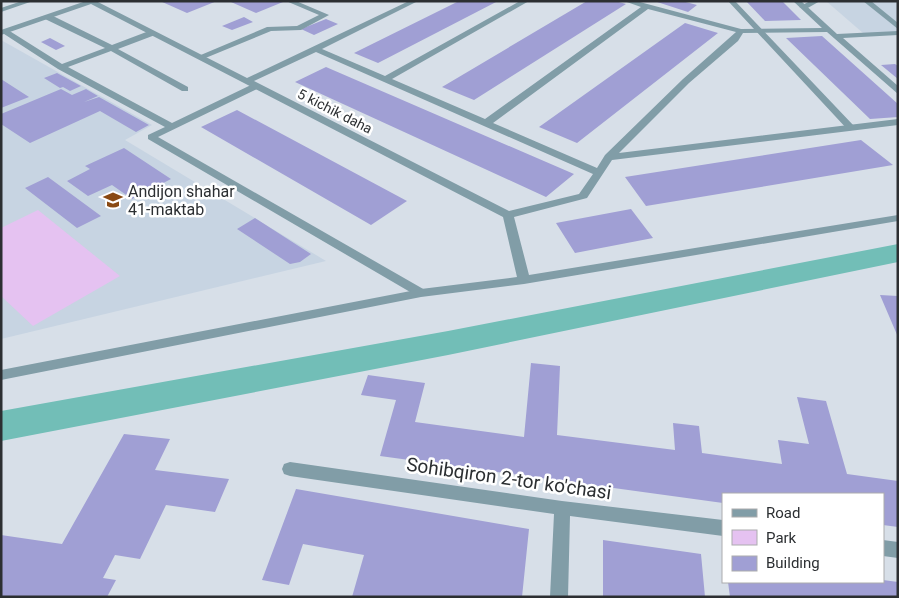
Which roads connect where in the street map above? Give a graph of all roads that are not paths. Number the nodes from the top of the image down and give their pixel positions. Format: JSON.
{"nodes":[{"id":1,"x":30,"y":1,"type":"edge"},
{"id":2,"x":289,"y":1,"type":"edge"},
{"id":3,"x":415,"y":1,"type":"edge"},
{"id":4,"x":526,"y":1,"type":"edge"},
{"id":5,"x":627,"y":1,"type":"edge"},
{"id":6,"x":730,"y":1,"type":"edge"},
{"id":7,"x":796,"y":1,"type":"edge"},
{"id":8,"x":816,"y":1,"type":"edge"},
{"id":9,"x":866,"y":1,"type":"edge"},
{"id":10,"x":91,"y":2,"type":"edge"},
{"id":11,"x":646,"y":7,"type":"junction"},
{"id":12,"x":803,"y":7,"type":"junction"},
{"id":13,"x":1,"y":10,"type":"edge"},
{"id":14,"x":48,"y":17,"type":"junction"},
{"id":15,"x":898,"y":27,"type":"edge"},
{"id":16,"x":828,"y":30,"type":"junction"},
{"id":17,"x":741,"y":31,"type":"junction"},
{"id":18,"x":3,"y":32,"type":"edge"},
{"id":19,"x":761,"y":32,"type":"junction"},
{"id":20,"x":152,"y":33,"type":"junction"},
{"id":21,"x":898,"y":34,"type":"edge"},
{"id":22,"x":835,"y":36,"type":"junction"},
{"id":23,"x":111,"y":48,"type":"junction"},
{"id":24,"x":316,"y":49,"type":"junction"},
{"id":25,"x":200,"y":57,"type":"junction"},
{"id":26,"x":61,"y":67,"type":"junction"},
{"id":27,"x":385,"y":79,"type":"junction"},
{"id":28,"x":252,"y":84,"type":"junction"},
{"id":29,"x":185,"y":89,"type":"dead end"},
{"id":30,"x":898,"y":91,"type":"edge"},
{"id":31,"x":898,"y":122,"type":"edge"},
{"id":32,"x":486,"y":123,"type":"junction"},
{"id":33,"x":172,"y":127,"type":"junction"},
{"id":34,"x":851,"y":128,"type":"junction"},
{"id":35,"x":609,"y":157,"type":"junction"},
{"id":36,"x":598,"y":172,"type":"junction"},
{"id":37,"x":508,"y":215,"type":"junction"},
{"id":38,"x":898,"y":218,"type":"edge"},
{"id":39,"x":524,"y":280,"type":"junction"},
{"id":40,"x":421,"y":293,"type":"junction"},
{"id":41,"x":1,"y":375,"type":"edge"},
{"id":42,"x":290,"y":469,"type":"dead end"},
{"id":43,"x":562,"y":508,"type":"junction"},
{"id":44,"x":722,"y":528,"type":"edge"},
{"id":45,"x":884,"y":548,"type":"edge"},
{"id":46,"x":898,"y":550,"type":"edge"},
{"id":47,"x":559,"y":597,"type":"edge"}],
"edges":[{"from":1,"to":13,"type":"street"},
{"from":2,"to":25,"type":"street"},
{"from":3,"to":24,"type":"street"},
{"from":4,"to":27,"type":"street"},
{"from":5,"to":11,"type":"street"},
{"from":6,"to":19,"type":"street"},
{"from":7,"to":12,"type":"street"},
{"from":8,"to":12,"type":"street"},
{"from":9,"to":15,"type":"street"},
{"from":10,"to":14,"type":"street"},
{"from":10,"to":20,"type":"street","name":"5 kichik daha"},
{"from":11,"to":17,"type":"street"},
{"from":11,"to":32,"type":"street"},
{"from":12,"to":16,"type":"street"},
{"from":14,"to":18,"type":"street"},
{"from":14,"to":23,"type":"street"},
{"from":16,"to":19,"type":"street"},
{"from":16,"to":22,"type":"street"},
{"from":17,"to":19,"type":"street"},
{"from":17,"to":35,"type":"street"},
{"from":18,"to":26,"type":"street"},
{"from":19,"to":34,"type":"street"},
{"from":20,"to":23,"type":"street"},
{"from":20,"to":25,"type":"street","name":"5 kichik daha"},
{"from":21,"to":22,"type":"street"},
{"from":22,"to":30,"type":"street"},
{"from":23,"to":26,"type":"street"},
{"from":23,"to":29,"type":"street"},
{"from":24,"to":27,"type":"street"},
{"from":24,"to":28,"type":"street"},
{"from":25,"to":28,"type":"street","name":"5 kichik daha"},
{"from":26,"to":33,"type":"street"},
{"from":27,"to":32,"type":"street"},
{"from":28,"to":33,"type":"street"},
{"from":28,"to":37,"type":"street","name":"5 kichik daha"},
{"from":31,"to":34,"type":"street"},
{"from":32,"to":36,"type":"street"},
{"from":33,"to":40,"type":"street"},
{"from":34,"to":35,"type":"street"},
{"from":35,"to":36,"type":"street"},
{"from":36,"to":37,"type":"street"},
{"from":37,"to":39,"type":"street"},
{"from":38,"to":39,"type":"street"},
{"from":39,"to":40,"type":"street"},
{"from":40,"to":41,"type":"street"},
{"from":42,"to":43,"type":"street","name":"Sohibqiron 2-tor ko'chasi"},
{"from":43,"to":44,"type":"street","name":"Sohibqiron 2-tor ko'chasi"},
{"from":43,"to":47,"type":"street"},
{"from":45,"to":46,"type":"street"}]}
